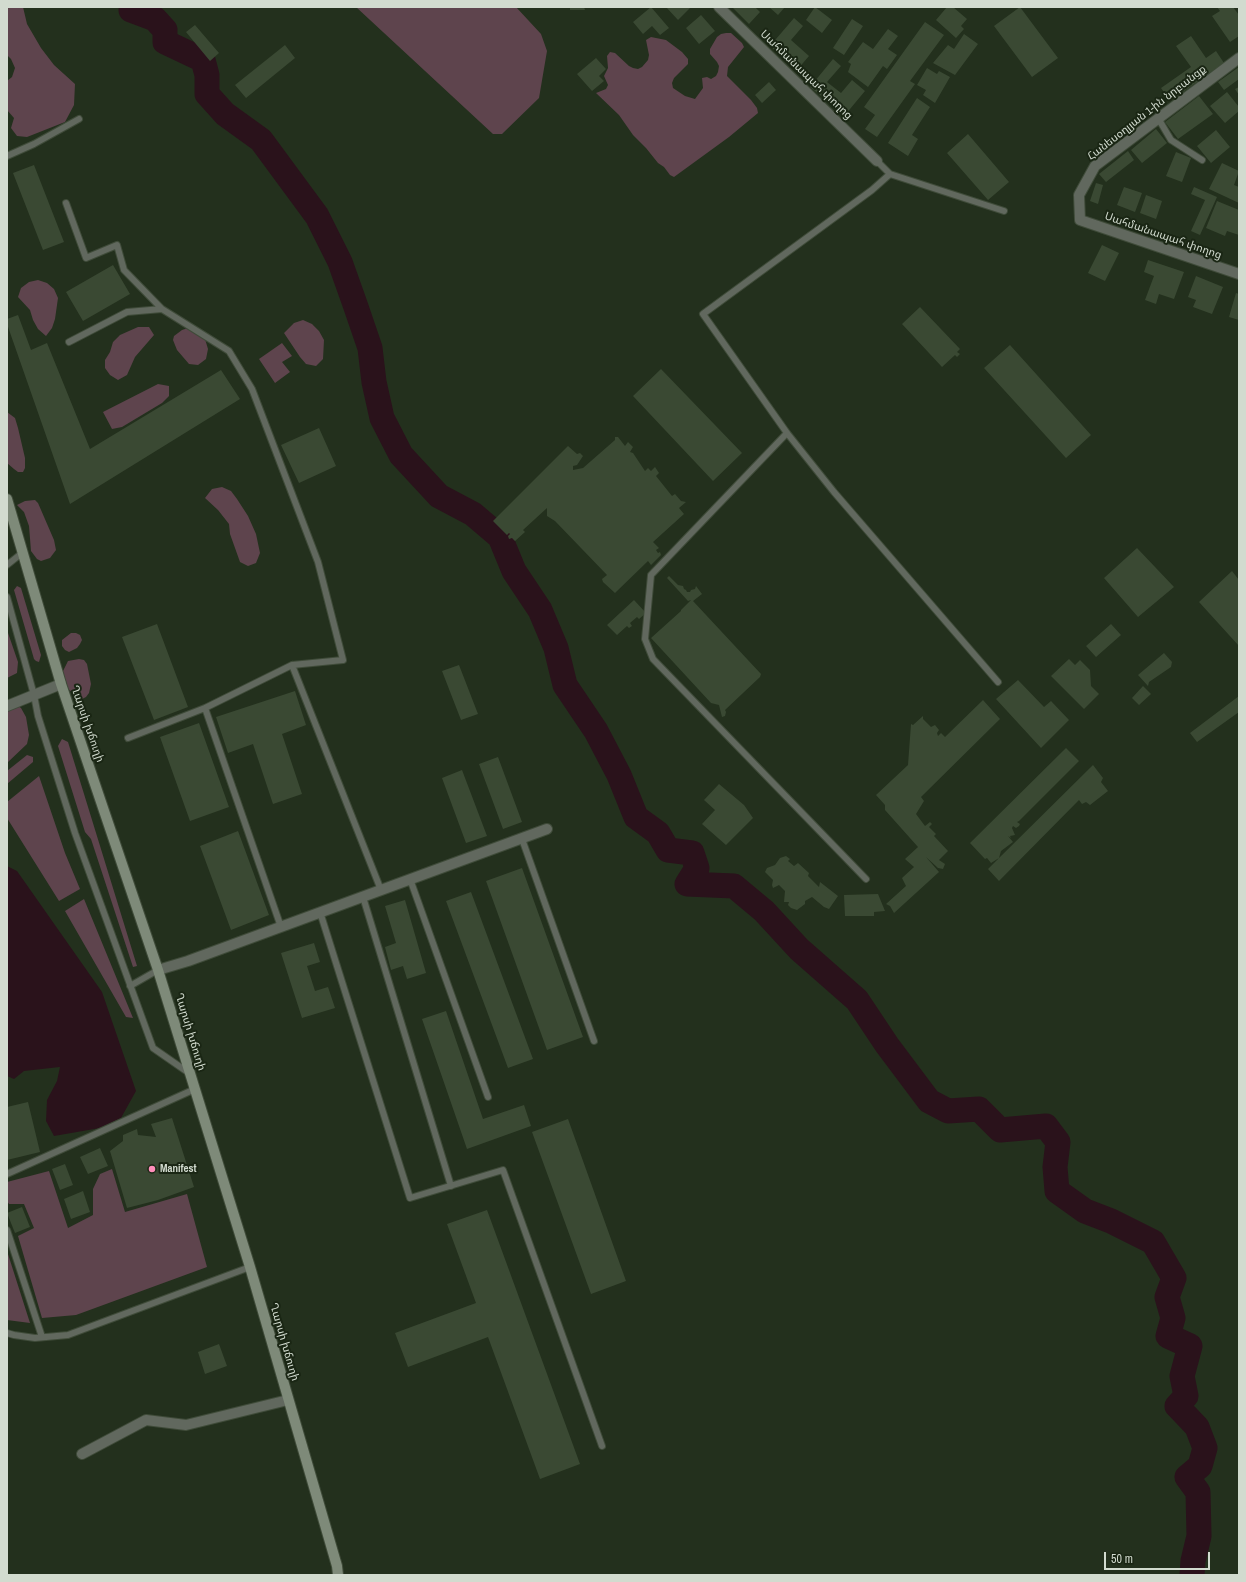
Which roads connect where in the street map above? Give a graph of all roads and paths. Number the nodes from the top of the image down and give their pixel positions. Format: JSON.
{"nodes":[{"id":1,"x":719,"y":7,"type":"edge"},
{"id":2,"x":1239,"y":58,"type":"edge"},
{"id":3,"x":1158,"y":118,"type":"junction"},
{"id":4,"x":79,"y":119,"type":"dead end"},
{"id":5,"x":7,"y":156,"type":"edge"},
{"id":6,"x":876,"y":160,"type":"joint"},
{"id":7,"x":1202,"y":160,"type":"dead end"},
{"id":8,"x":890,"y":174,"type":"junction"},
{"id":9,"x":66,"y":202,"type":"dead end"},
{"id":10,"x":1004,"y":211,"type":"dead end"},
{"id":11,"x":1080,"y":220,"type":"joint"},
{"id":12,"x":1239,"y":274,"type":"edge"},
{"id":13,"x":162,"y":309,"type":"junction"},
{"id":14,"x":69,"y":342,"type":"dead end"},
{"id":15,"x":787,"y":432,"type":"junction"},
{"id":16,"x":7,"y":499,"type":"edge"},
{"id":17,"x":22,"y":554,"type":"junction"},
{"id":18,"x":7,"y":565,"type":"edge"},
{"id":19,"x":7,"y":597,"type":"edge"},
{"id":20,"x":292,"y":665,"type":"junction"},
{"id":21,"x":998,"y":682,"type":"dead end"},
{"id":22,"x":61,"y":684,"type":"junction"},
{"id":23,"x":34,"y":694,"type":"junction"},
{"id":24,"x":7,"y":706,"type":"edge"},
{"id":25,"x":205,"y":708,"type":"junction"},
{"id":26,"x":128,"y":738,"type":"dead end"},
{"id":27,"x":547,"y":830,"type":"dead end"},
{"id":28,"x":522,"y":839,"type":"junction"},
{"id":29,"x":866,"y":879,"type":"dead end"},
{"id":30,"x":410,"y":880,"type":"junction"},
{"id":31,"x":381,"y":890,"type":"junction"},
{"id":32,"x":363,"y":896,"type":"junction"},
{"id":33,"x":320,"y":912,"type":"junction"},
{"id":34,"x":281,"y":927,"type":"junction"},
{"id":35,"x":158,"y":970,"type":"junction"},
{"id":36,"x":130,"y":986,"type":"junction"},
{"id":37,"x":594,"y":1041,"type":"dead end"},
{"id":38,"x":190,"y":1073,"type":"junction"},
{"id":39,"x":195,"y":1089,"type":"junction"},
{"id":40,"x":488,"y":1097,"type":"dead end"},
{"id":41,"x":7,"y":1174,"type":"edge"},
{"id":42,"x":450,"y":1186,"type":"junction"},
{"id":43,"x":7,"y":1230,"type":"edge"},
{"id":44,"x":250,"y":1267,"type":"junction"},
{"id":45,"x":7,"y":1333,"type":"edge"},
{"id":46,"x":42,"y":1337,"type":"junction"},
{"id":47,"x":288,"y":1400,"type":"junction"},
{"id":48,"x":602,"y":1446,"type":"dead end"},
{"id":49,"x":82,"y":1454,"type":"dead end"},
{"id":50,"x":338,"y":1575,"type":"edge"}],
"edges":[{"from":1,"to":6,"type":"street","name":"Սահմանապահ փողոց"},
{"from":2,"to":3,"type":"street","name":"Հանեսօղլյան 1-ին նրբանցք"},
{"from":3,"to":7,"type":"lane"},
{"from":3,"to":11,"type":"street","name":"Հանեսօղլյան 1-ին նրբանցք"},
{"from":4,"to":5,"type":"lane"},
{"from":6,"to":8,"type":"lane"},
{"from":8,"to":10,"type":"lane"},
{"from":8,"to":15,"type":"lane"},
{"from":9,"to":13,"type":"lane"},
{"from":11,"to":12,"type":"street","name":"Սահմանապահ փողոց"},
{"from":13,"to":14,"type":"lane"},
{"from":13,"to":20,"type":"lane"},
{"from":15,"to":21,"type":"lane"},
{"from":15,"to":29,"type":"lane"},
{"from":16,"to":17,"type":"main road","name":"Ղարսի խճուղի"},
{"from":17,"to":18,"type":"lane"},
{"from":17,"to":22,"type":"main road","name":"Ղարսի խճուղի"},
{"from":19,"to":23,"type":"lane"},
{"from":20,"to":25,"type":"lane"},
{"from":20,"to":31,"type":"lane"},
{"from":22,"to":23,"type":"street"},
{"from":22,"to":35,"type":"main road","name":"Ղարսի խճուղի"},
{"from":23,"to":24,"type":"street"},
{"from":23,"to":36,"type":"lane"},
{"from":25,"to":26,"type":"lane"},
{"from":25,"to":34,"type":"lane"},
{"from":27,"to":28,"type":"street"},
{"from":28,"to":30,"type":"street"},
{"from":28,"to":37,"type":"lane"},
{"from":30,"to":31,"type":"street"},
{"from":30,"to":40,"type":"lane"},
{"from":31,"to":32,"type":"street"},
{"from":32,"to":33,"type":"street"},
{"from":32,"to":42,"type":"lane"},
{"from":33,"to":34,"type":"street"},
{"from":33,"to":42,"type":"lane"},
{"from":34,"to":35,"type":"street"},
{"from":35,"to":36,"type":"lane"},
{"from":35,"to":38,"type":"main road","name":"Ղարսի խճուղի"},
{"from":36,"to":38,"type":"lane"},
{"from":38,"to":39,"type":"main road","name":"Ղարսի խճուղի"},
{"from":39,"to":41,"type":"lane"},
{"from":39,"to":44,"type":"main road","name":"Ղարսի խճուղի"},
{"from":42,"to":48,"type":"lane"},
{"from":43,"to":46,"type":"lane"},
{"from":44,"to":46,"type":"lane"},
{"from":44,"to":47,"type":"main road","name":"Ղարսի խճուղի"},
{"from":45,"to":46,"type":"lane"},
{"from":47,"to":49,"type":"street"},
{"from":47,"to":50,"type":"main road","name":"Ղարսի խճուղի"}]}
